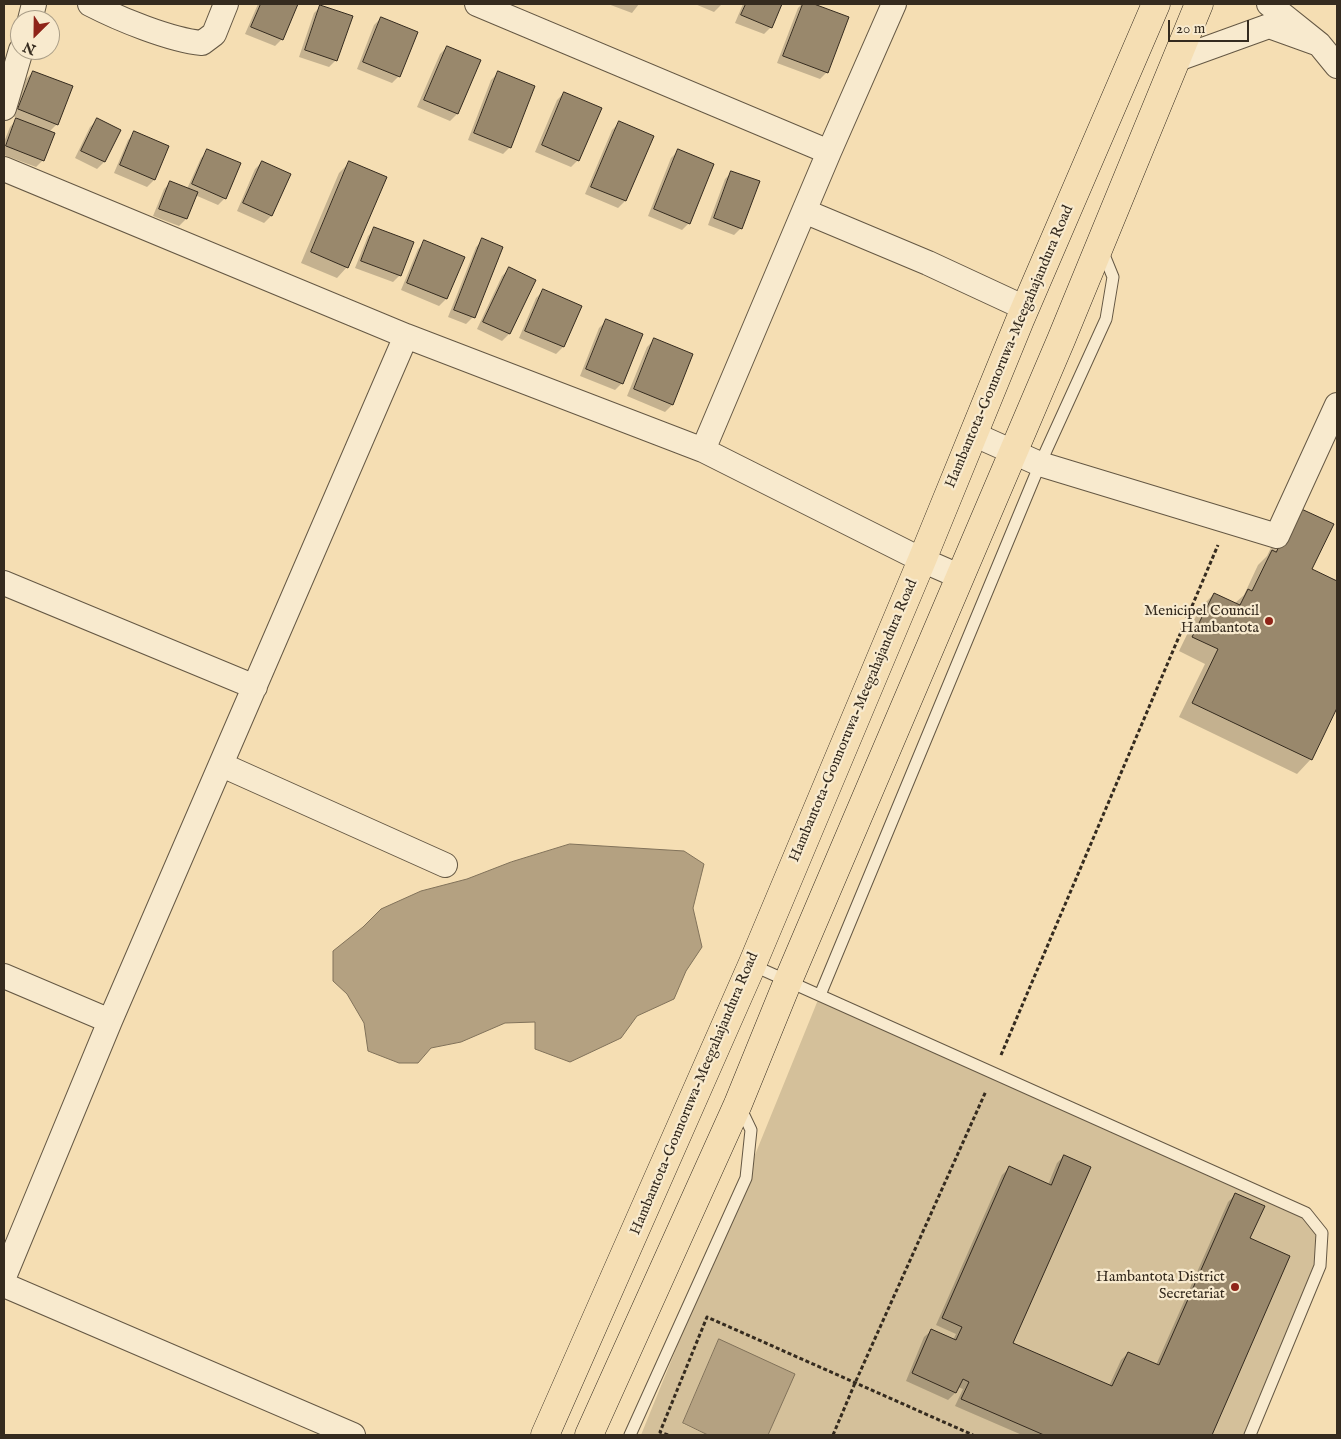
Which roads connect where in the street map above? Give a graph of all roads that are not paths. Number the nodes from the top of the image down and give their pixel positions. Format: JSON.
{"nodes":[{"id":1,"x":90,"y":4,"type":"edge"},
{"id":2,"x":226,"y":4,"type":"edge"},
{"id":3,"x":476,"y":4,"type":"edge"},
{"id":4,"x":894,"y":4,"type":"edge"},
{"id":5,"x":1156,"y":4,"type":"edge"},
{"id":6,"x":1199,"y":4,"type":"edge"},
{"id":7,"x":1270,"y":4,"type":"edge"},
{"id":8,"x":1319,"y":44,"type":"junction"},
{"id":9,"x":18,"y":60,"type":"edge"},
{"id":10,"x":1175,"y":60,"type":"junction"},
{"id":11,"x":1337,"y":66,"type":"edge"},
{"id":12,"x":4,"y":108,"type":"edge"},
{"id":13,"x":829,"y":152,"type":"junction"},
{"id":14,"x":4,"y":169,"type":"edge"},
{"id":15,"x":804,"y":212,"type":"junction"},
{"id":16,"x":1100,"y":244,"type":"junction"},
{"id":17,"x":1025,"y":308,"type":"junction"},
{"id":18,"x":406,"y":336,"type":"junction"},
{"id":19,"x":1337,"y":405,"type":"edge"},
{"id":20,"x":973,"y":434,"type":"junction"},
{"id":21,"x":703,"y":450,"type":"junction"},
{"id":22,"x":1014,"y":452,"type":"junction"},
{"id":23,"x":1040,"y":464,"type":"junction"},
{"id":24,"x":922,"y":560,"type":"junction"},
{"id":25,"x":961,"y":577,"type":"junction"},
{"id":26,"x":4,"y":583,"type":"edge"},
{"id":27,"x":256,"y":687,"type":"junction"},
{"id":28,"x":222,"y":765,"type":"junction"},
{"id":29,"x":445,"y":865,"type":"dead end"},
{"id":30,"x":752,"y":965,"type":"junction"},
{"id":31,"x":4,"y":976,"type":"edge"},
{"id":32,"x":788,"y":981,"type":"junction"},
{"id":33,"x":820,"y":995,"type":"junction"},
{"id":34,"x":110,"y":1021,"type":"junction"},
{"id":35,"x":738,"y":1104,"type":"junction"},
{"id":36,"x":4,"y":1278,"type":"edge"},
{"id":37,"x":4,"y":1285,"type":"edge"},
{"id":38,"x":353,"y":1435,"type":"edge"},
{"id":39,"x":545,"y":1435,"type":"edge"},
{"id":40,"x":589,"y":1435,"type":"edge"},
{"id":41,"x":630,"y":1435,"type":"edge"},
{"id":42,"x":1250,"y":1435,"type":"edge"}],
"edges":[{"from":1,"to":2,"type":"street"},
{"from":3,"to":13,"type":"street"},
{"from":4,"to":13,"type":"street"},
{"from":5,"to":17,"type":"main road","name":"Hambantota-Gonnoruwa-Meegahajandura Road"},
{"from":6,"to":10,"type":"main road"},
{"from":7,"to":8,"type":"street"},
{"from":8,"to":10,"type":"street"},
{"from":8,"to":11,"type":"street"},
{"from":9,"to":12,"type":"street"},
{"from":10,"to":16,"type":"main road"},
{"from":13,"to":15,"type":"street"},
{"from":14,"to":18,"type":"street"},
{"from":15,"to":17,"type":"street"},
{"from":15,"to":21,"type":"street"},
{"from":16,"to":22,"type":"main road"},
{"from":16,"to":23,"type":"lane"},
{"from":17,"to":20,"type":"main road","name":"Hambantota-Gonnoruwa-Meegahajandura Road"},
{"from":18,"to":21,"type":"street"},
{"from":18,"to":27,"type":"street"},
{"from":19,"to":23,"type":"street"},
{"from":20,"to":22,"type":"street"},
{"from":20,"to":24,"type":"main road","name":"Hambantota-Gonnoruwa-Meegahajandura Road"},
{"from":21,"to":24,"type":"street"},
{"from":22,"to":23,"type":"street"},
{"from":22,"to":25,"type":"main road"},
{"from":23,"to":33,"type":"lane"},
{"from":24,"to":25,"type":"street"},
{"from":24,"to":30,"type":"main road","name":"Hambantota-Gonnoruwa-Meegahajandura Road"},
{"from":25,"to":32,"type":"main road"},
{"from":26,"to":27,"type":"street"},
{"from":27,"to":28,"type":"street"},
{"from":28,"to":29,"type":"street"},
{"from":28,"to":34,"type":"street"},
{"from":30,"to":32,"type":"lane"},
{"from":30,"to":39,"type":"main road","name":"Hambantota-Gonnoruwa-Meegahajandura Road"},
{"from":31,"to":34,"type":"street"},
{"from":32,"to":33,"type":"lane"},
{"from":32,"to":35,"type":"main road"},
{"from":33,"to":42,"type":"lane"},
{"from":34,"to":36,"type":"street"},
{"from":35,"to":40,"type":"main road"},
{"from":35,"to":41,"type":"lane"},
{"from":37,"to":38,"type":"street"}]}
